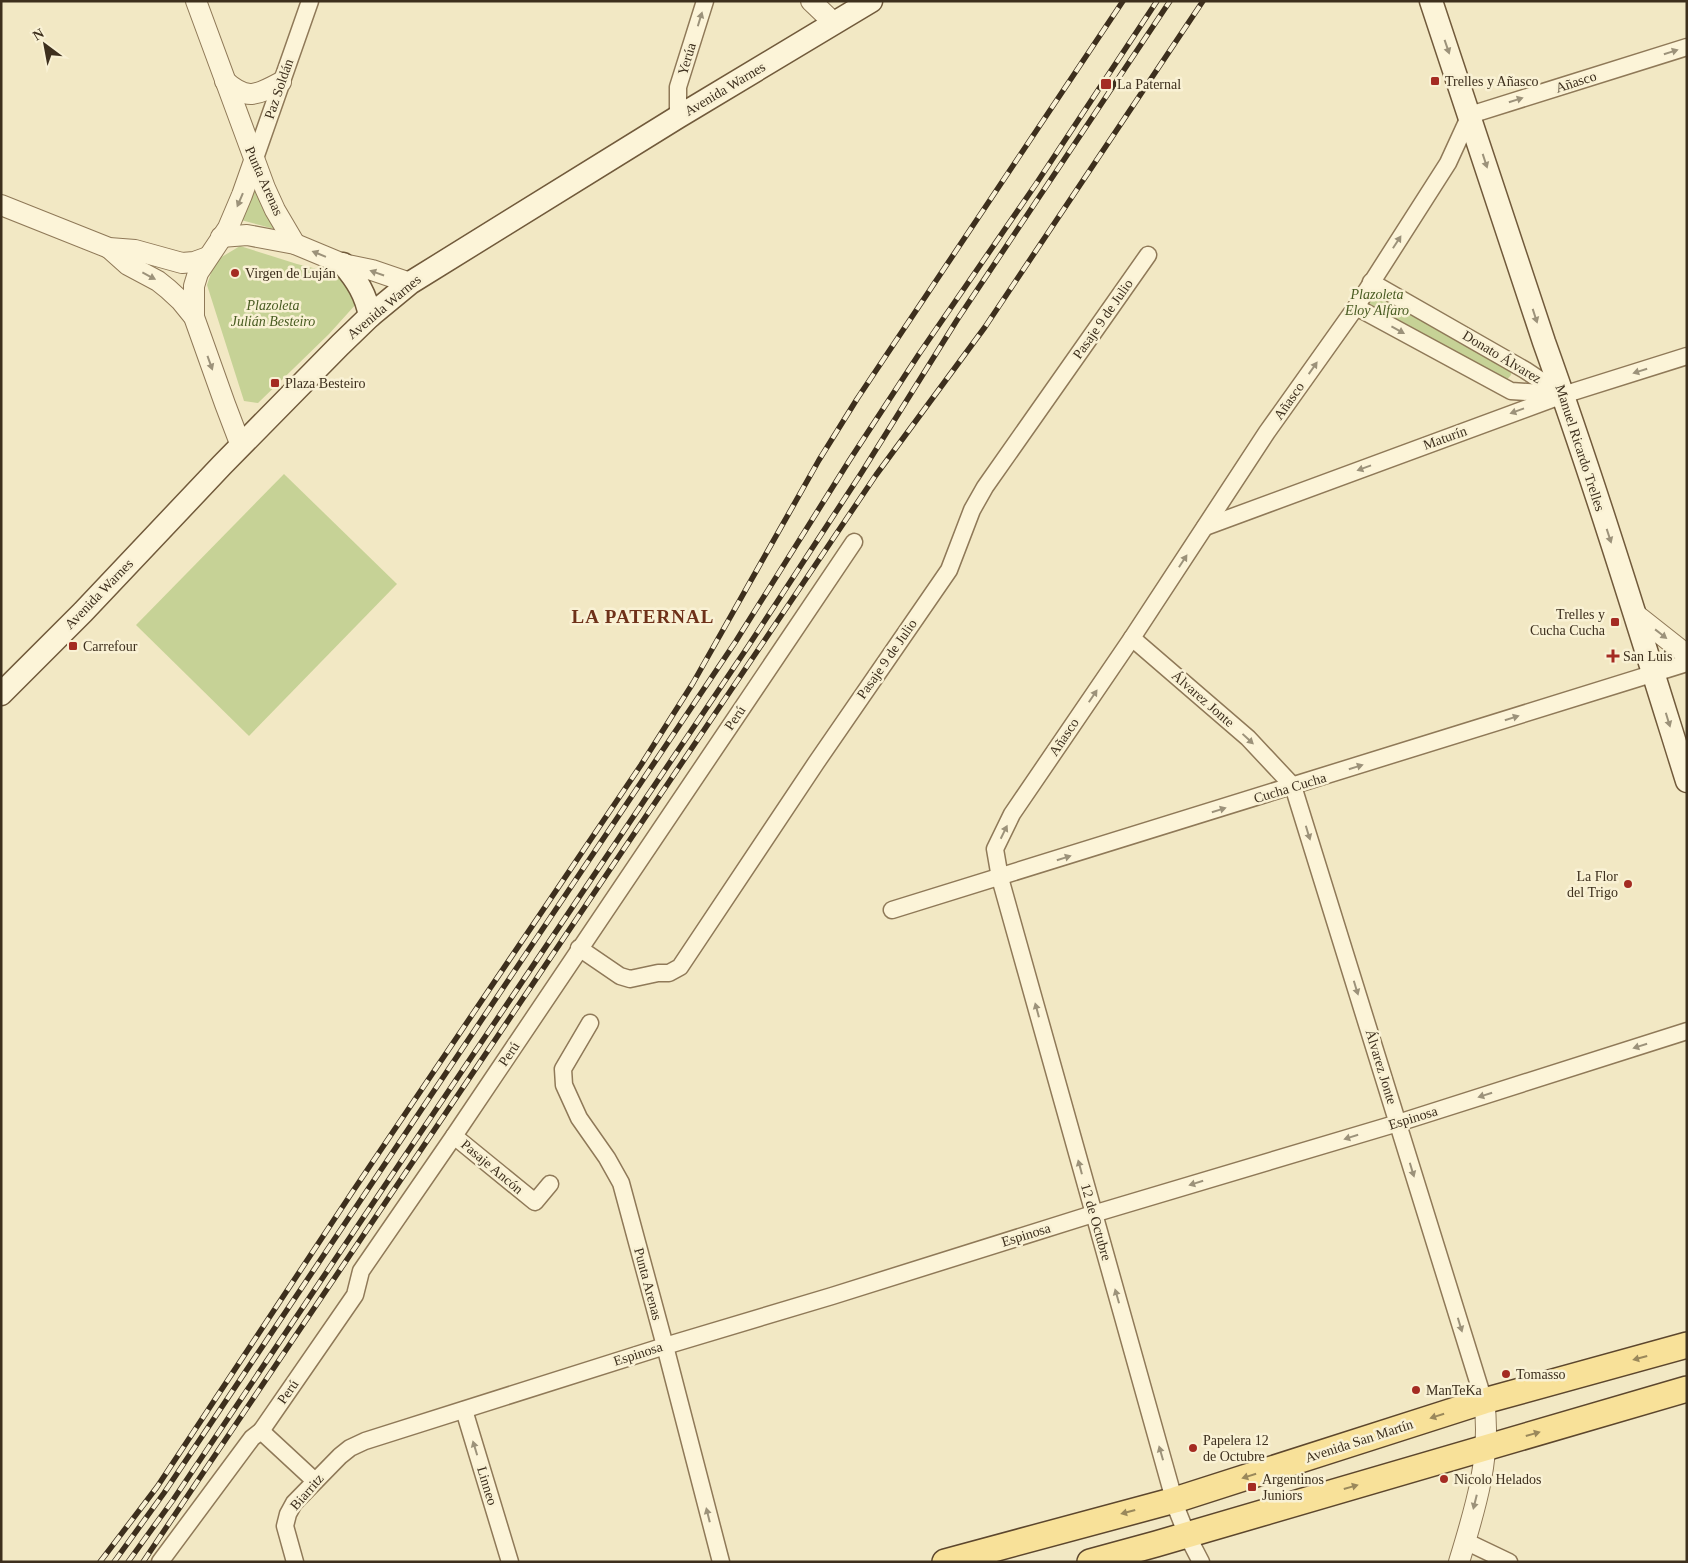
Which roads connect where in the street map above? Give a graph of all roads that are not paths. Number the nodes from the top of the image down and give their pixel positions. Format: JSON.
{"nodes":[{"id":1,"x":196,"y":1,"type":"edge"},
{"id":2,"x":310,"y":1,"type":"edge"},
{"id":3,"x":705,"y":1,"type":"edge"},
{"id":4,"x":811,"y":1,"type":"edge"},
{"id":5,"x":871,"y":1,"type":"edge"},
{"id":6,"x":1431,"y":1,"type":"edge"},
{"id":7,"x":834,"y":23,"type":"junction"},
{"id":8,"x":1687,"y":47,"type":"edge"},
{"id":9,"x":225,"y":81,"type":"junction"},
{"id":10,"x":281,"y":82,"type":"junction"},
{"id":11,"x":1470,"y":115,"type":"junction"},
{"id":12,"x":678,"y":117,"type":"junction"},
{"id":13,"x":254,"y":161,"type":"junction"},
{"id":14,"x":1,"y":205,"type":"edge"},
{"id":15,"x":221,"y":237,"type":"junction"},
{"id":16,"x":295,"y":244,"type":"junction"},
{"id":17,"x":109,"y":248,"type":"junction"},
{"id":18,"x":1148,"y":255,"type":"dead end"},
{"id":19,"x":208,"y":257,"type":"junction"},
{"id":20,"x":343,"y":264,"type":"junction"},
{"id":21,"x":1371,"y":282,"type":"junction"},
{"id":22,"x":410,"y":283,"type":"junction"},
{"id":23,"x":1356,"y":306,"type":"junction"},
{"id":24,"x":370,"y":316,"type":"junction"},
{"id":25,"x":194,"y":317,"type":"junction"},
{"id":26,"x":1687,"y":356,"type":"edge"},
{"id":27,"x":1563,"y":395,"type":"junction"},
{"id":28,"x":241,"y":446,"type":"junction"},
{"id":29,"x":1205,"y":526,"type":"junction"},
{"id":30,"x":854,"y":542,"type":"dead end"},
{"id":31,"x":1634,"y":614,"type":"junction"},
{"id":32,"x":1132,"y":638,"type":"junction"},
{"id":33,"x":1687,"y":655,"type":"edge"},
{"id":34,"x":1687,"y":663,"type":"edge"},
{"id":35,"x":1654,"y":674,"type":"junction"},
{"id":36,"x":1,"y":694,"type":"edge"},
{"id":37,"x":1687,"y":781,"type":"edge"},
{"id":38,"x":1293,"y":786,"type":"junction"},
{"id":39,"x":1000,"y":878,"type":"junction"},
{"id":40,"x":892,"y":910,"type":"dead end"},
{"id":41,"x":579,"y":948,"type":"junction"},
{"id":42,"x":590,"y":1023,"type":"dead end"},
{"id":43,"x":1687,"y":1031,"type":"edge"},
{"id":44,"x":1398,"y":1123,"type":"junction"},
{"id":45,"x":454,"y":1136,"type":"junction"},
{"id":46,"x":550,"y":1184,"type":"dead end"},
{"id":47,"x":1094,"y":1214,"type":"junction"},
{"id":48,"x":1687,"y":1345,"type":"edge"},
{"id":49,"x":665,"y":1346,"type":"junction"},
{"id":50,"x":1687,"y":1389,"type":"edge"},
{"id":51,"x":1484,"y":1401,"type":"junction"},
{"id":52,"x":464,"y":1410,"type":"junction"},
{"id":53,"x":261,"y":1431,"type":"junction"},
{"id":54,"x":365,"y":1441,"type":"joint"},
{"id":55,"x":1486,"y":1447,"type":"junction"},
{"id":56,"x":315,"y":1481,"type":"junction"},
{"id":57,"x":1175,"y":1500,"type":"junction"},
{"id":58,"x":1187,"y":1535,"type":"junction"},
{"id":59,"x":1465,"y":1541,"type":"junction"},
{"id":60,"x":160,"y":1562,"type":"edge"},
{"id":61,"x":295,"y":1562,"type":"edge"},
{"id":62,"x":510,"y":1562,"type":"edge"},
{"id":63,"x":721,"y":1562,"type":"edge"},
{"id":64,"x":945,"y":1562,"type":"edge"},
{"id":65,"x":1090,"y":1562,"type":"edge"},
{"id":66,"x":1201,"y":1562,"type":"edge"},
{"id":67,"x":1459,"y":1562,"type":"edge"},
{"id":68,"x":1509,"y":1562,"type":"edge"}],
"edges":[{"from":1,"to":9,"type":"street","name":"Punta Arenas"},
{"from":2,"to":10,"type":"street","name":"Paz Soldán"},
{"from":12,"to":3,"type":"street","name":"Yerúa","one_way":true},
{"from":4,"to":7,"type":"street"},
{"from":5,"to":7,"type":"main road","name":"Avenida Warnes"},
{"from":6,"to":11,"type":"main road","name":"Manuel Ricardo Trelles","one_way":true},
{"from":7,"to":12,"type":"main road","name":"Avenida Warnes"},
{"from":11,"to":8,"type":"street","name":"Añasco","one_way":true},
{"from":9,"to":10,"type":"street"},
{"from":9,"to":13,"type":"street","name":"Punta Arenas"},
{"from":10,"to":13,"type":"street","name":"Paz Soldán"},
{"from":21,"to":11,"type":"street","name":"Añasco","one_way":true},
{"from":11,"to":27,"type":"main road","name":"Manuel Ricardo Trelles","one_way":true},
{"from":12,"to":22,"type":"main road","name":"Avenida Warnes"},
{"from":13,"to":15,"type":"street","name":"Paz Soldán","one_way":true},
{"from":13,"to":16,"type":"street","name":"Punta Arenas"},
{"from":14,"to":17,"type":"street"},
{"from":15,"to":16,"type":"street"},
{"from":15,"to":19,"type":"street","name":"Paz Soldán"},
{"from":20,"to":16,"type":"street","one_way":true},
{"from":17,"to":19,"type":"street"},
{"from":17,"to":25,"type":"street","one_way":true},
{"from":18,"to":41,"type":"street","name":"Pasaje 9 de Julio"},
{"from":19,"to":25,"type":"street","name":"Paz Soldán"},
{"from":22,"to":20,"type":"street","one_way":true},
{"from":20,"to":24,"type":"main road"},
{"from":21,"to":23,"type":"street","name":"Añasco"},
{"from":21,"to":27,"type":"street","name":"Donato Álvarez"},
{"from":22,"to":24,"type":"main road","name":"Avenida Warnes"},
{"from":23,"to":27,"type":"street","name":"Donato Álvarez","one_way":true},
{"from":29,"to":23,"type":"street","name":"Añasco","one_way":true},
{"from":24,"to":28,"type":"main road","name":"Avenida Warnes"},
{"from":25,"to":28,"type":"street","one_way":true},
{"from":26,"to":27,"type":"street","name":"Maturín","one_way":true},
{"from":27,"to":29,"type":"street","name":"Maturín","one_way":true},
{"from":27,"to":31,"type":"main road","name":"Manuel Ricardo Trelles","one_way":true},
{"from":28,"to":36,"type":"main road","name":"Avenida Warnes"},
{"from":32,"to":29,"type":"street","name":"Añasco","one_way":true},
{"from":30,"to":41,"type":"street","name":"Perú"},
{"from":31,"to":33,"type":"street","one_way":true},
{"from":31,"to":35,"type":"main road","name":"Manuel Ricardo Trelles"},
{"from":32,"to":38,"type":"street","name":"Álvarez Jonte","one_way":true},
{"from":39,"to":32,"type":"street","name":"Añasco","one_way":true},
{"from":34,"to":35,"type":"street","name":"Cucha Cucha"},
{"from":35,"to":37,"type":"main road","name":"Manuel Ricardo Trelles","one_way":true},
{"from":38,"to":35,"type":"street","name":"Cucha Cucha","one_way":true},
{"from":39,"to":38,"type":"street","name":"Cucha Cucha","one_way":true},
{"from":38,"to":44,"type":"street","name":"Álvarez Jonte","one_way":true},
{"from":39,"to":40,"type":"street","name":"Cucha Cucha"},
{"from":47,"to":39,"type":"street","name":"12 de Octubre","one_way":true},
{"from":41,"to":45,"type":"street","name":"Perú"},
{"from":42,"to":49,"type":"street","name":"Punta Arenas"},
{"from":43,"to":44,"type":"street","name":"Espinosa","one_way":true},
{"from":44,"to":47,"type":"street","name":"Espinosa","one_way":true},
{"from":44,"to":51,"type":"street","name":"Álvarez Jonte","one_way":true},
{"from":45,"to":46,"type":"street","name":"Pasaje Ancón"},
{"from":45,"to":53,"type":"street","name":"Perú"},
{"from":47,"to":49,"type":"street","name":"Espinosa"},
{"from":57,"to":47,"type":"street","name":"12 de Octubre","one_way":true},
{"from":48,"to":51,"type":"main road","name":"Avenida San Martín","one_way":true},
{"from":49,"to":52,"type":"street","name":"Espinosa"},
{"from":63,"to":49,"type":"street","name":"Punta Arenas","one_way":true},
{"from":55,"to":50,"type":"main road","one_way":true},
{"from":51,"to":55,"type":"street","name":"Álvarez Jonte"},
{"from":51,"to":57,"type":"main road","name":"Avenida San Martín","one_way":true},
{"from":52,"to":54,"type":"street","name":"Espinosa"},
{"from":62,"to":52,"type":"street","name":"Linneo","one_way":true},
{"from":53,"to":56,"type":"street"},
{"from":53,"to":60,"type":"street","name":"Perú"},
{"from":54,"to":56,"type":"street","name":"Biarritz"},
{"from":58,"to":55,"type":"main road","one_way":true},
{"from":55,"to":59,"type":"street","name":"Álvarez Jonte","one_way":true},
{"from":56,"to":61,"type":"street","name":"Biarritz"},
{"from":57,"to":58,"type":"street","name":"12 de Octubre"},
{"from":57,"to":64,"type":"main road","name":"Avenida San Martín","one_way":true},
{"from":58,"to":65,"type":"main road"},
{"from":58,"to":66,"type":"street","name":"12 de Octubre"},
{"from":59,"to":67,"type":"street","name":"Álvarez Jonte"},
{"from":59,"to":68,"type":"street"}]}
